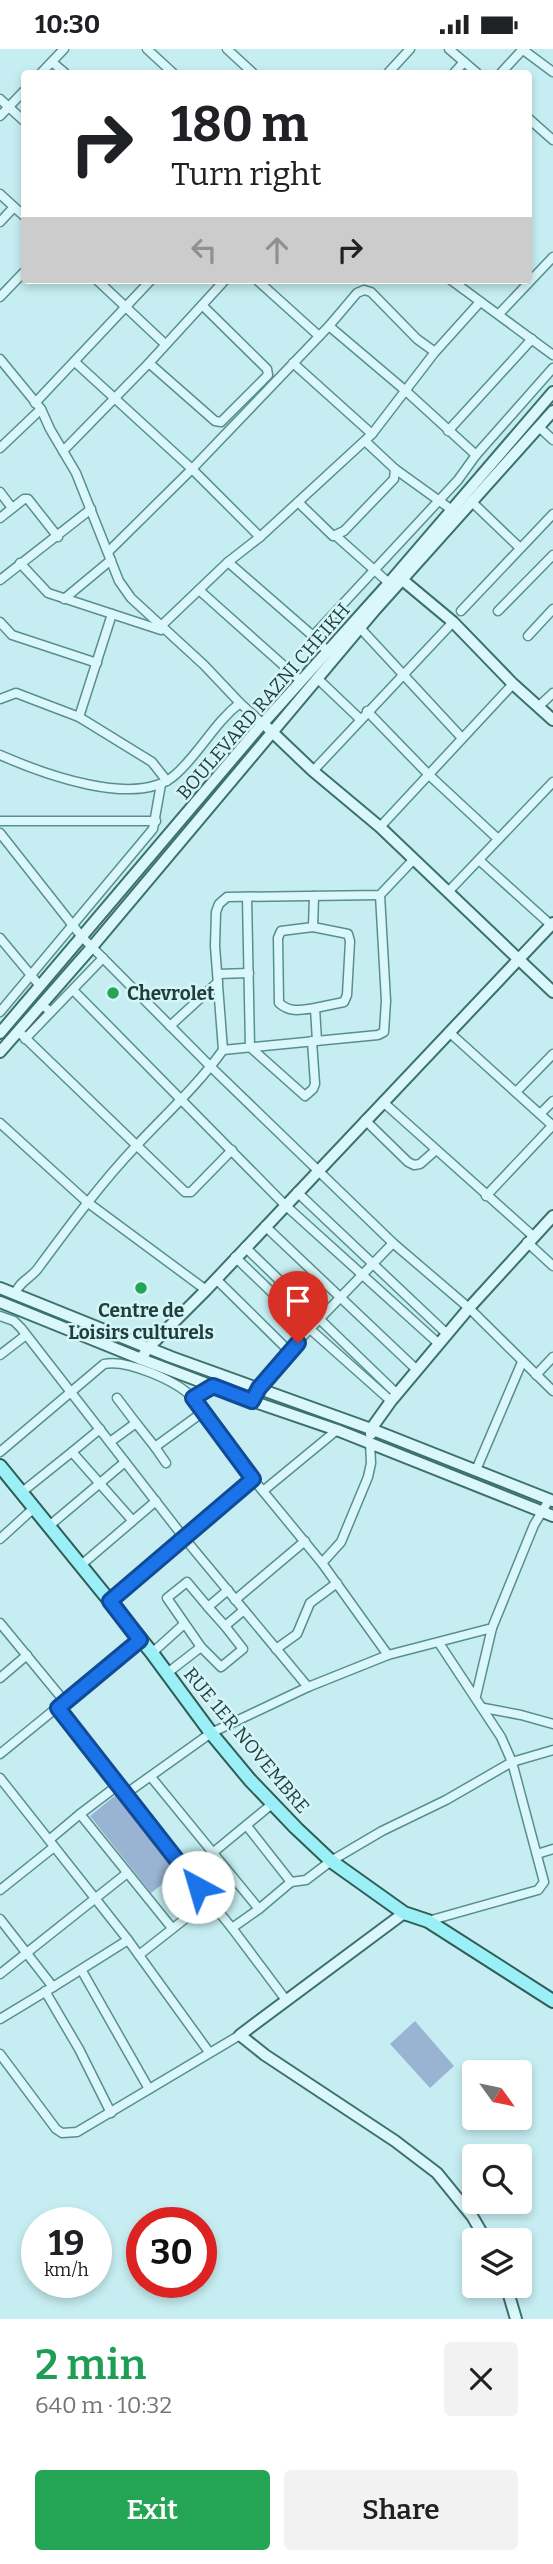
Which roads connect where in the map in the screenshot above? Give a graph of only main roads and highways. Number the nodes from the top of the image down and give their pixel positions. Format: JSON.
{"nodes":[{"id":1,"x":553,"y":392,"type":"edge"},
{"id":2,"x":553,"y":411,"type":"edge"},
{"id":3,"x":396,"y":579,"type":"junction"},
{"id":4,"x":553,"y":720,"type":"edge"},
{"id":5,"x":268,"y":727,"type":"junction"},
{"id":6,"x":552,"y":924,"type":"edge"},
{"id":7,"x":519,"y":959,"type":"junction"},
{"id":8,"x":553,"y":992,"type":"edge"},
{"id":9,"x":0,"y":1033,"type":"edge"},
{"id":10,"x":0,"y":1052,"type":"edge"},
{"id":11,"x":553,"y":1216,"type":"edge"},
{"id":12,"x":0,"y":1288,"type":"edge"},
{"id":13,"x":0,"y":1301,"type":"edge"},
{"id":14,"x":148,"y":1347,"type":"junction"},
{"id":15,"x":141,"y":1359,"type":"junction"},
{"id":16,"x":371,"y":1429,"type":"junction"},
{"id":17,"x":370,"y":1443,"type":"junction"},
{"id":18,"x":0,"y":1466,"type":"edge"},
{"id":19,"x":551,"y":1500,"type":"edge"},
{"id":20,"x":547,"y":1514,"type":"edge"},
{"id":21,"x":404,"y":1913,"type":"junction"},
{"id":22,"x":553,"y":2001,"type":"edge"},
{"id":23,"x":479,"y":2228,"type":"edge"},
{"id":24,"x":510,"y":2298,"type":"edge"},
{"id":25,"x":516,"y":2319,"type":"edge"}],
"edges":[{"from":1,"to":3,"type":"main road","name":"BOULEVARD RAZNI CHEIKH"},
{"from":2,"to":3,"type":"main road","name":"BOULEVARD RAZNI CHEIKH"},
{"from":3,"to":4,"type":"main road"},
{"from":3,"to":5,"type":"main road","name":"BOULEVARD RAZNI CHEIKH"},
{"from":3,"to":5,"type":"main road","name":"BOULEVARD RAZNI CHEIKH"},
{"from":5,"to":7,"type":"main road"},
{"from":5,"to":9,"type":"main road","name":"BOULEVARD RAZNI CHEIKH"},
{"from":5,"to":10,"type":"main road","name":"BOULEVARD RAZNI CHEIKH"},
{"from":6,"to":7,"type":"main road"},
{"from":7,"to":8,"type":"main road"},
{"from":7,"to":14,"type":"main road"},
{"from":11,"to":16,"type":"main road"},
{"from":12,"to":14,"type":"main road"},
{"from":13,"to":15,"type":"main road"},
{"from":14,"to":15,"type":"main road"},
{"from":14,"to":16,"type":"main road"},
{"from":15,"to":17,"type":"main road"},
{"from":16,"to":17,"type":"main road"},
{"from":16,"to":19,"type":"main road"},
{"from":17,"to":20,"type":"main road"},
{"from":18,"to":21,"type":"main road","name":"RUE 1ER NOVEMBRE"},
{"from":21,"to":22,"type":"main road","name":"RUE 1ER NOVEMBRE"},
{"from":21,"to":23,"type":"main road"},
{"from":24,"to":25,"type":"main road"}]}
